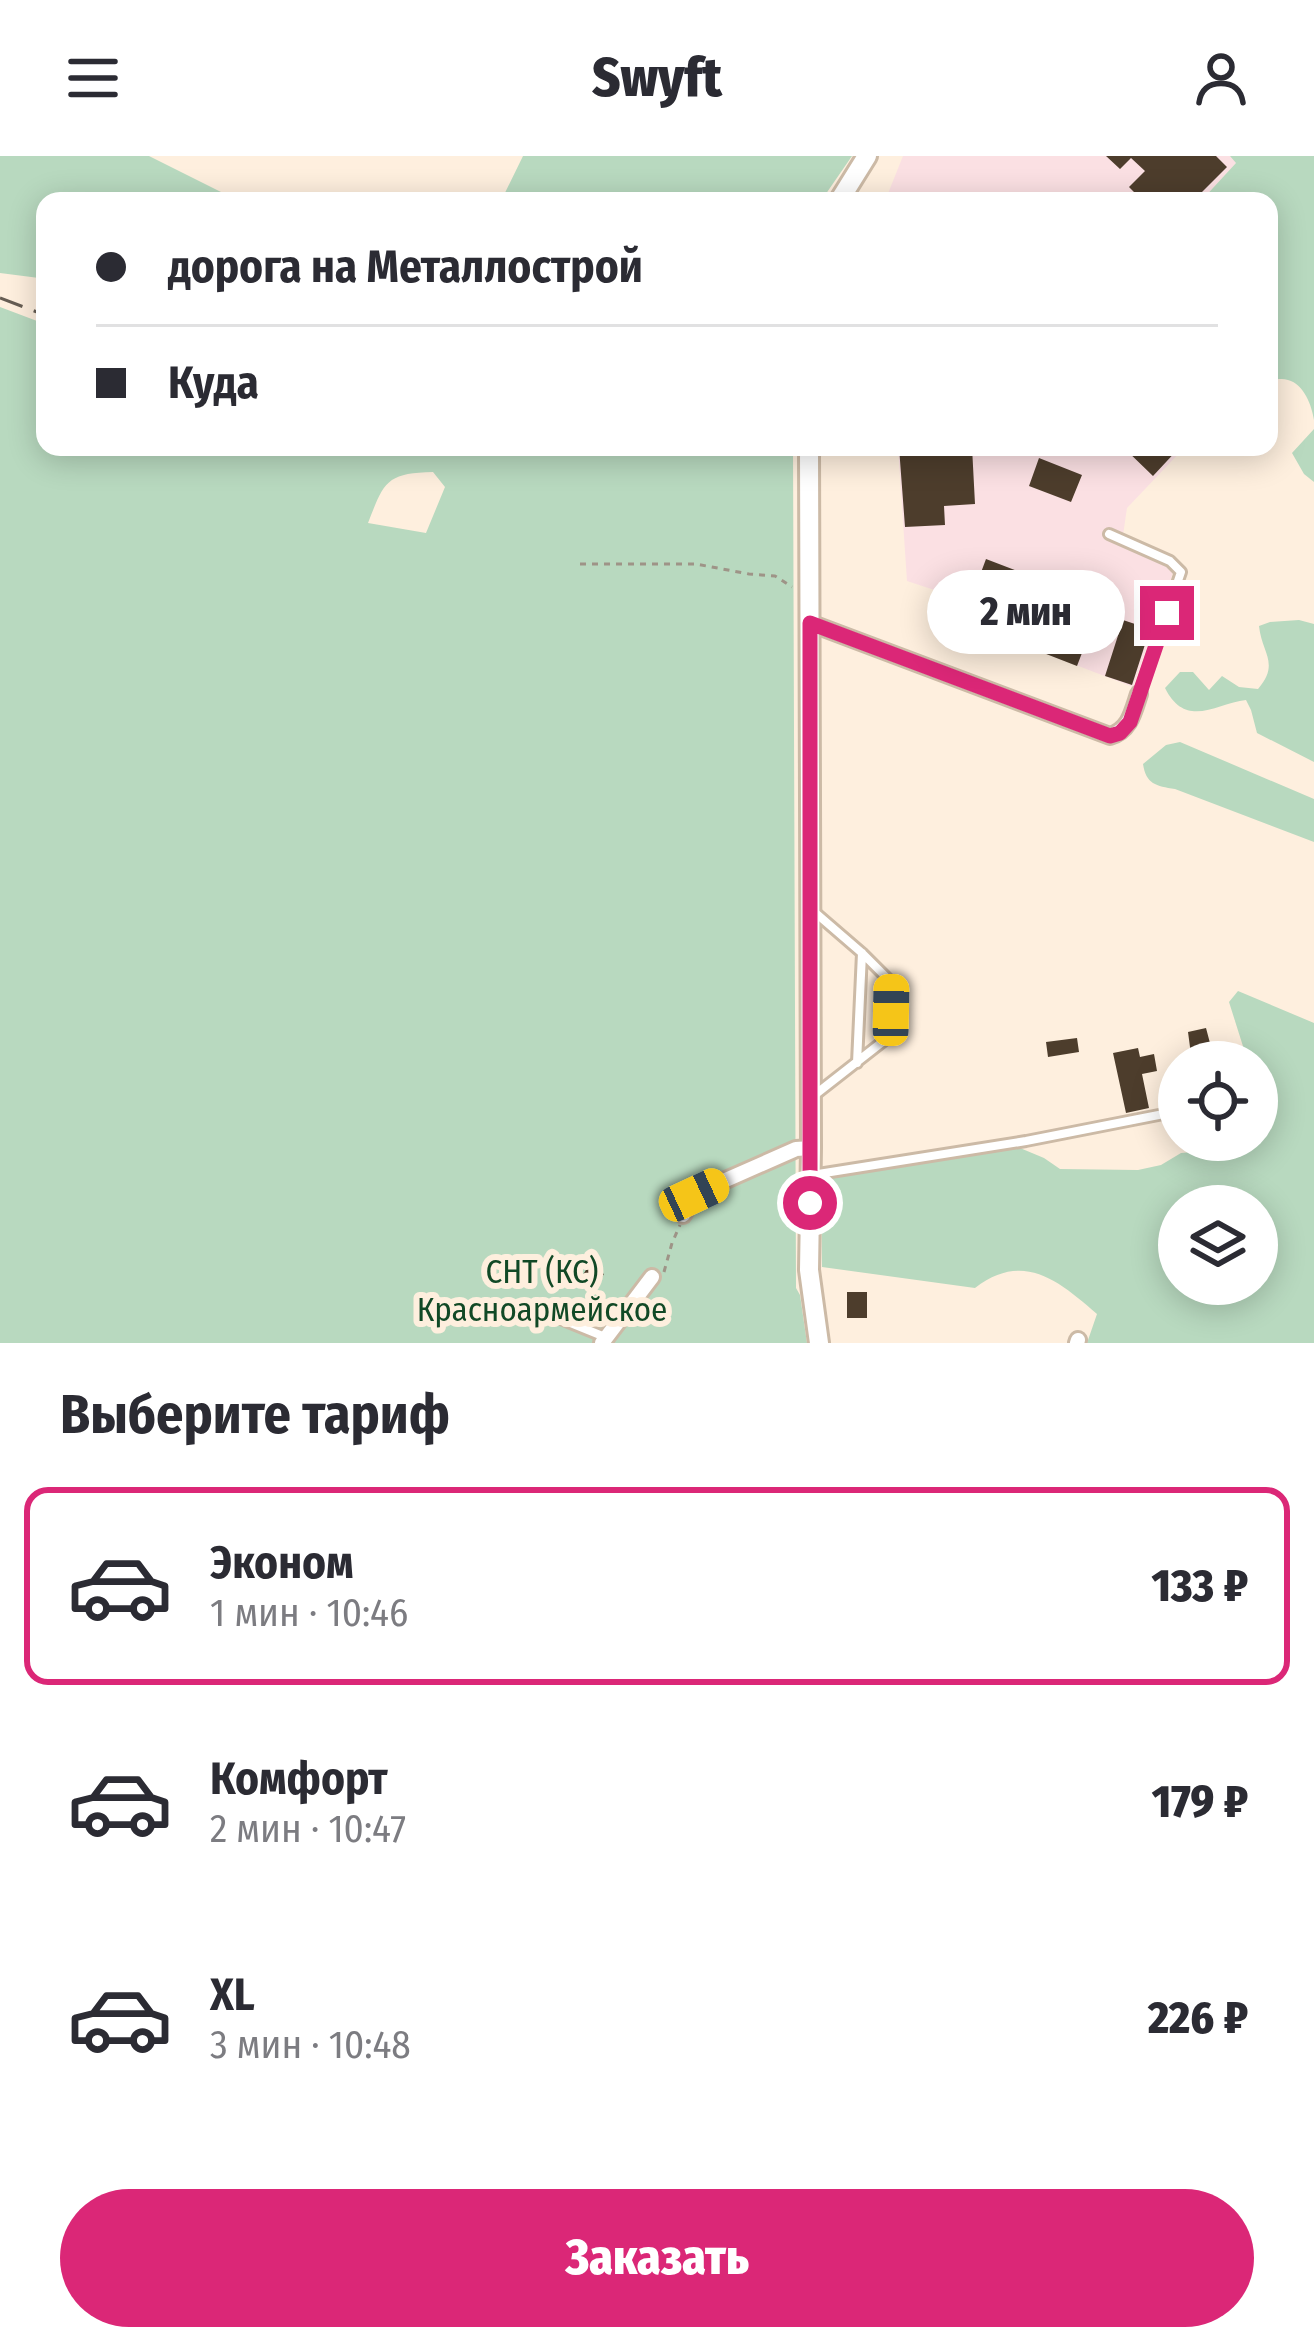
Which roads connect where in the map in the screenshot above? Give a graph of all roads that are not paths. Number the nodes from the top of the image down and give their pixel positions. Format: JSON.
{"nodes":[{"id":1,"x":867,"y":156,"type":"edge"},
{"id":2,"x":845,"y":192,"type":"edge"},
{"id":3,"x":809,"y":456,"type":"edge"},
{"id":4,"x":1109,"y":534,"type":"dead end"},
{"id":5,"x":810,"y":623,"type":"junction"},
{"id":6,"x":1139,"y":694,"type":"joint"},
{"id":7,"x":809,"y":907,"type":"junction"},
{"id":8,"x":862,"y":952,"type":"junction"},
{"id":9,"x":857,"y":1064,"type":"junction"},
{"id":10,"x":811,"y":1097,"type":"junction"},
{"id":11,"x":1158,"y":1115,"type":"edge"},
{"id":12,"x":811,"y":1148,"type":"junction"},
{"id":13,"x":810,"y":1175,"type":"junction"},
{"id":14,"x":683,"y":1215,"type":"road end"},
{"id":15,"x":652,"y":1277,"type":"road end"},
{"id":16,"x":541,"y":1311,"type":"dead end"},
{"id":17,"x":604,"y":1340,"type":"edge"},
{"id":18,"x":818,"y":1343,"type":"edge"}],
"edges":[{"from":1,"to":2,"type":"street"},
{"from":3,"to":5,"type":"street"},
{"from":4,"to":6,"type":"lane"},
{"from":5,"to":6,"type":"street"},
{"from":5,"to":7,"type":"street"},
{"from":7,"to":8,"type":"lane"},
{"from":7,"to":10,"type":"street"},
{"from":8,"to":9,"type":"lane"},
{"from":8,"to":9,"type":"lane"},
{"from":9,"to":10,"type":"lane"},
{"from":10,"to":12,"type":"street"},
{"from":11,"to":13,"type":"lane"},
{"from":12,"to":13,"type":"street"},
{"from":12,"to":14,"type":"street"},
{"from":13,"to":18,"type":"street"},
{"from":15,"to":17,"type":"street"},
{"from":16,"to":17,"type":"lane"}]}
